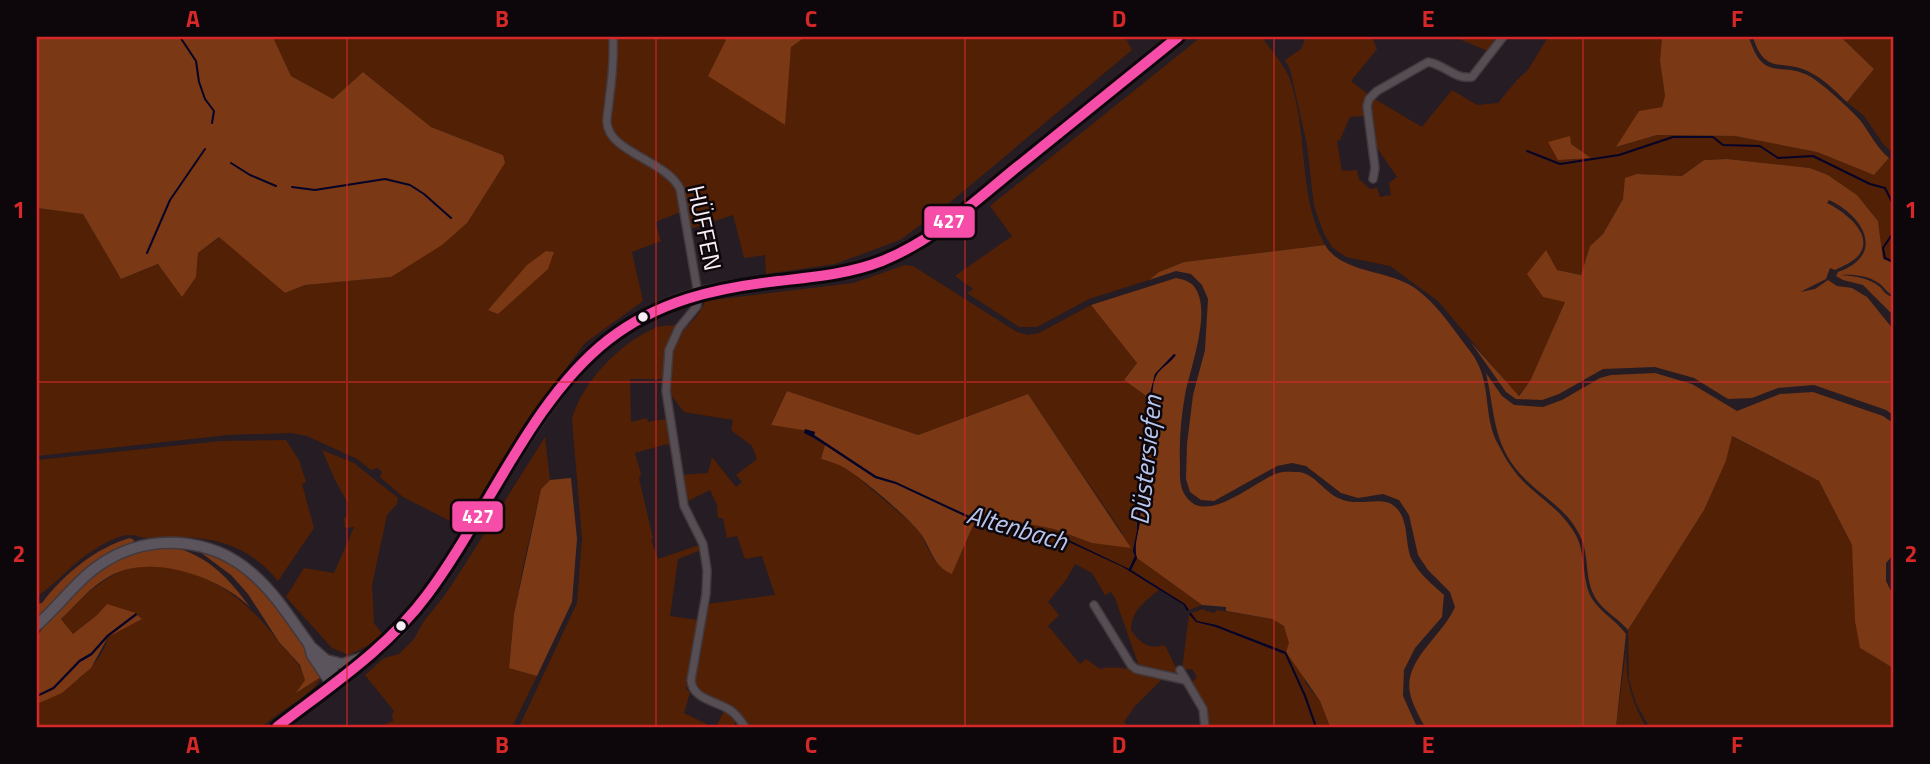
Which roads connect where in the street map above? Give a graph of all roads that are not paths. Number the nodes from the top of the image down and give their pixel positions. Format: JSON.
{"nodes":[{"id":1,"x":613,"y":37,"type":"edge"},
{"id":2,"x":1178,"y":37,"type":"edge"},
{"id":3,"x":1503,"y":37,"type":"edge"},
{"id":4,"x":1373,"y":179,"type":"dead end"},
{"id":5,"x":698,"y":294,"type":"junction"},
{"id":6,"x":674,"y":318,"type":"dead end"},
{"id":7,"x":684,"y":323,"type":"junction"},
{"id":8,"x":1094,"y":605,"type":"dead end"},
{"id":9,"x":37,"y":625,"type":"edge"},
{"id":10,"x":309,"y":644,"type":"junction"},
{"id":11,"x":371,"y":655,"type":"junction"},
{"id":12,"x":326,"y":660,"type":"junction"},
{"id":13,"x":1180,"y":670,"type":"dead end"},
{"id":14,"x":1185,"y":680,"type":"junction"},
{"id":15,"x":335,"y":682,"type":"junction"},
{"id":16,"x":277,"y":727,"type":"edge"},
{"id":17,"x":745,"y":727,"type":"edge"},
{"id":18,"x":1205,"y":727,"type":"edge"}],
"edges":[{"from":1,"to":5,"type":"street","name":"HÜFFEN"},
{"from":2,"to":5,"type":"main road"},
{"from":3,"to":4,"type":"street"},
{"from":5,"to":7,"type":"street"},
{"from":5,"to":11,"type":"main road"},
{"from":6,"to":7,"type":"street"},
{"from":7,"to":17,"type":"street"},
{"from":8,"to":14,"type":"street"},
{"from":9,"to":10,"type":"main road"},
{"from":10,"to":12,"type":"main road"},
{"from":10,"to":15,"type":"main road"},
{"from":11,"to":12,"type":"main road"},
{"from":11,"to":15,"type":"main road"},
{"from":12,"to":15,"type":"main road"},
{"from":13,"to":14,"type":"street"},
{"from":14,"to":18,"type":"street"},
{"from":15,"to":16,"type":"main road"}]}
